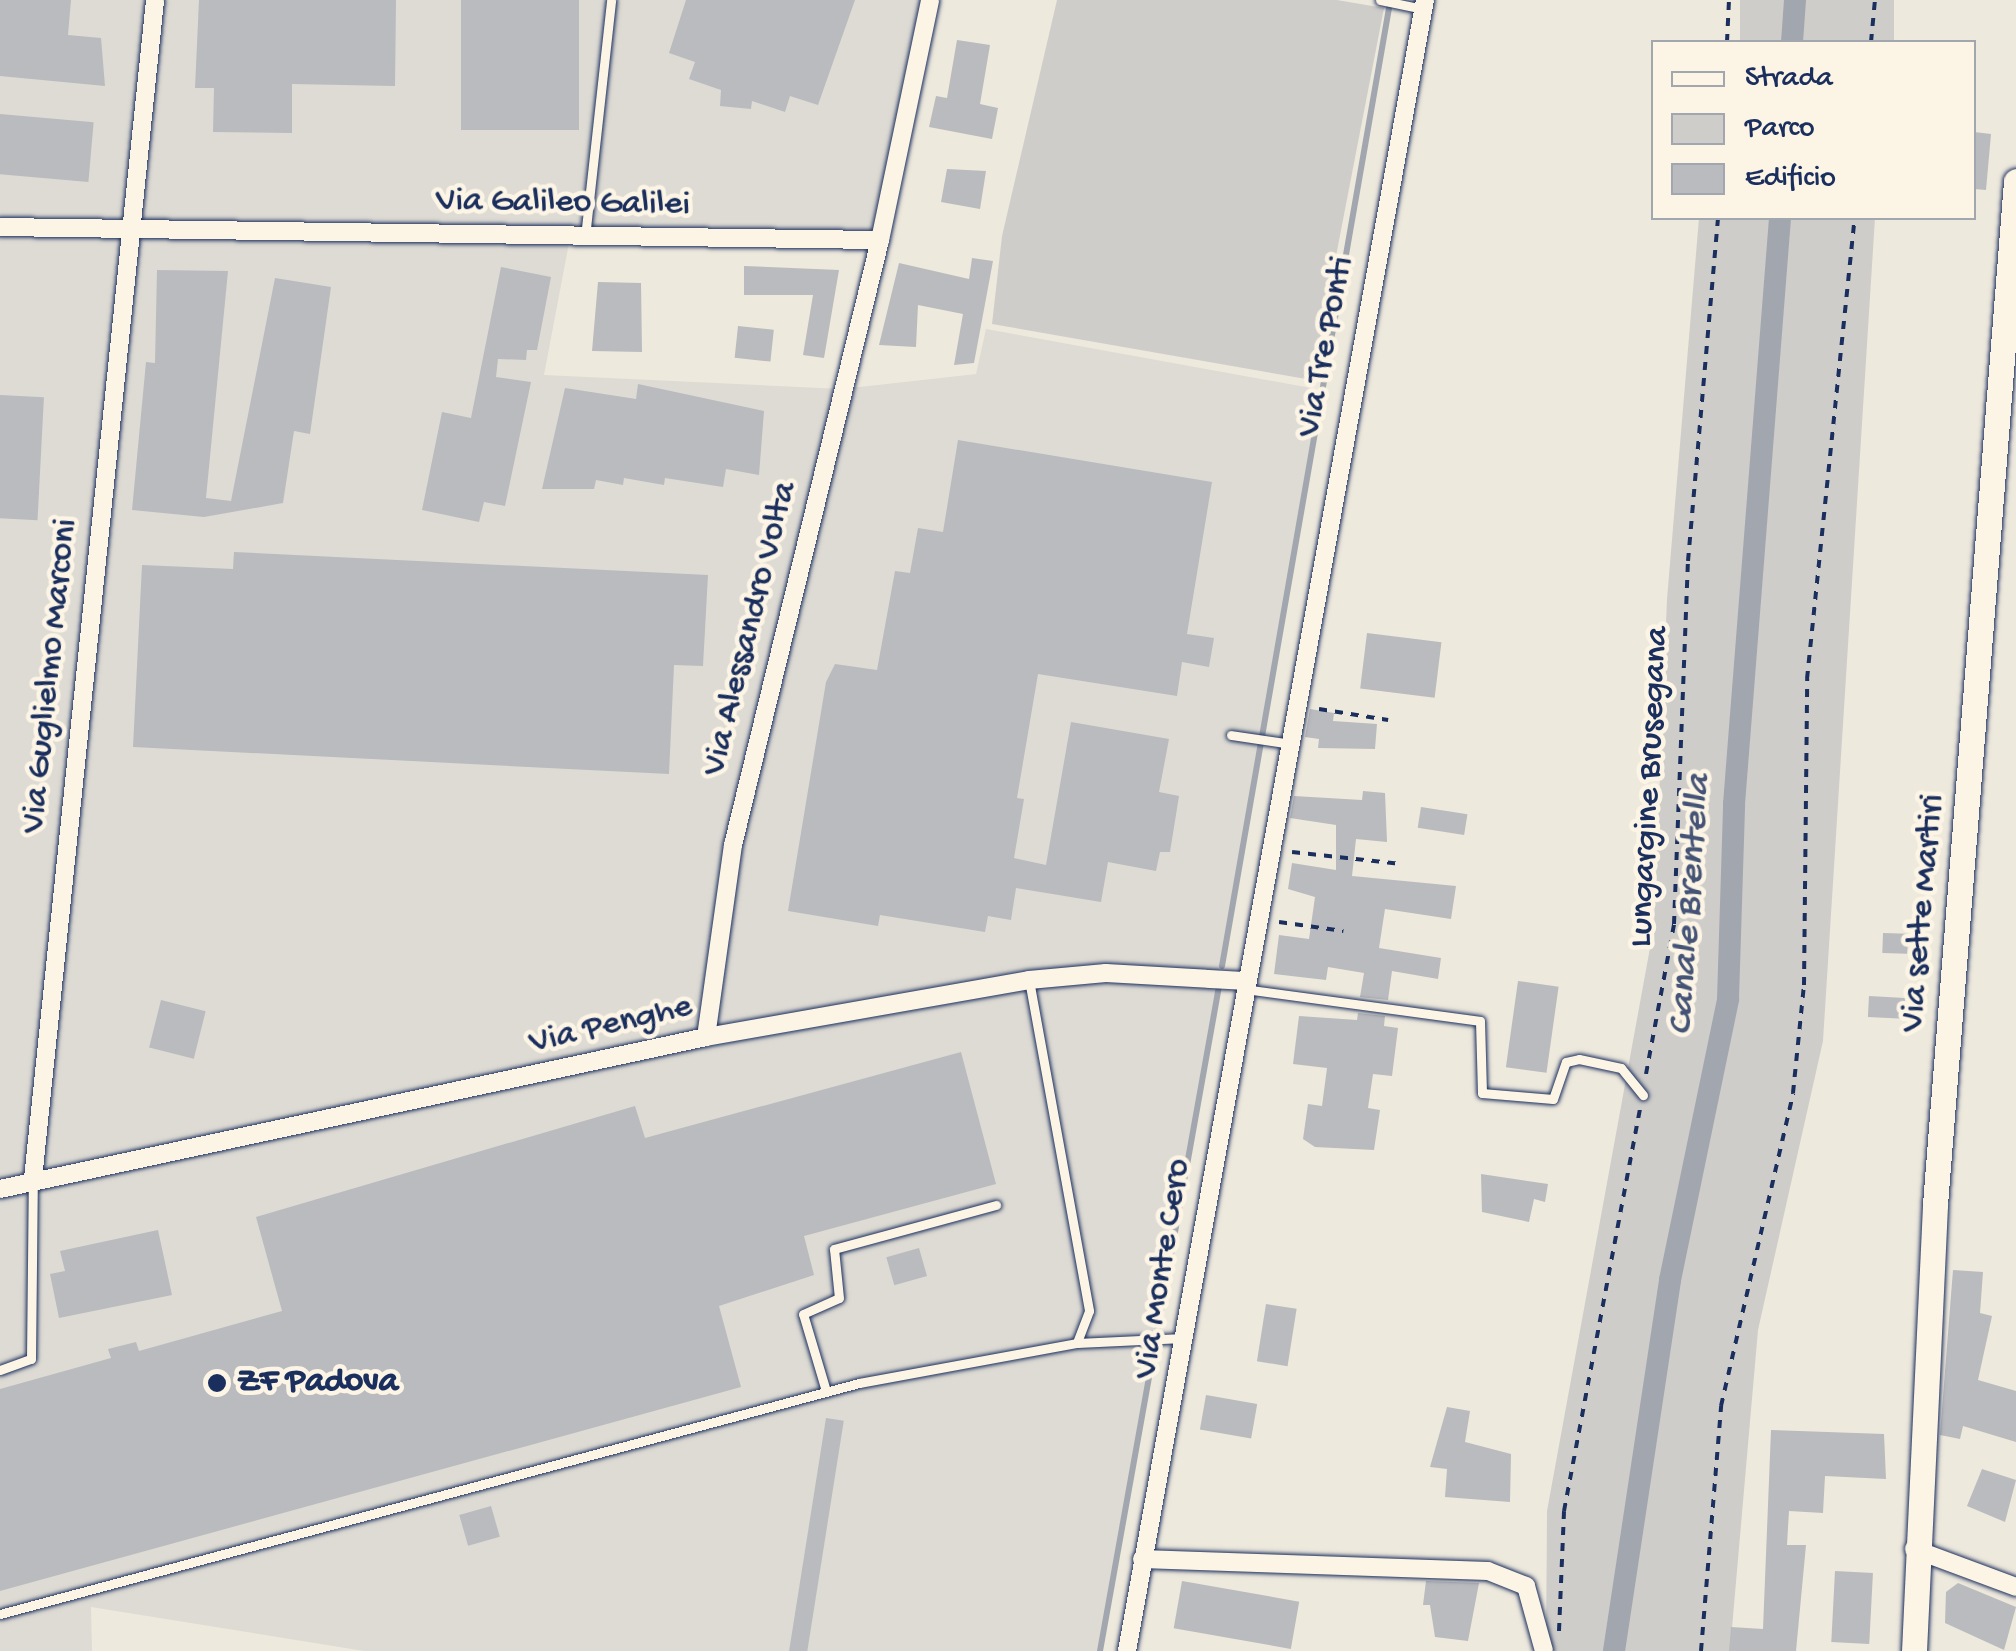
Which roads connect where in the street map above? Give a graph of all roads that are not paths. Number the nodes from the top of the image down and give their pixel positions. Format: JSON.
{"nodes":[{"id":1,"x":155,"y":0,"type":"edge"},
{"id":2,"x":612,"y":0,"type":"edge"},
{"id":3,"x":930,"y":0,"type":"edge"},
{"id":4,"x":1380,"y":0,"type":"edge"},
{"id":5,"x":1424,"y":4,"type":"edge"},
{"id":6,"x":2016,"y":181,"type":"edge"},
{"id":7,"x":0,"y":227,"type":"edge"},
{"id":8,"x":130,"y":229,"type":"junction"},
{"id":9,"x":584,"y":237,"type":"junction"},
{"id":10,"x":880,"y":240,"type":"junction"},
{"id":11,"x":1231,"y":735,"type":"dead end"},
{"id":12,"x":1285,"y":743,"type":"junction"},
{"id":13,"x":1029,"y":980,"type":"junction"},
{"id":14,"x":1242,"y":985,"type":"junction"},
{"id":15,"x":706,"y":1038,"type":"junction"},
{"id":16,"x":1643,"y":1095,"type":"road end"},
{"id":17,"x":33,"y":1179,"type":"junction"},
{"id":18,"x":0,"y":1189,"type":"edge"},
{"id":19,"x":996,"y":1205,"type":"dead end"},
{"id":20,"x":1181,"y":1338,"type":"junction"},
{"id":21,"x":1077,"y":1343,"type":"junction"},
{"id":22,"x":0,"y":1370,"type":"edge"},
{"id":23,"x":826,"y":1391,"type":"junction"},
{"id":24,"x":1914,"y":1549,"type":"junction"},
{"id":25,"x":1142,"y":1559,"type":"junction"},
{"id":26,"x":2016,"y":1586,"type":"edge"},
{"id":27,"x":0,"y":1614,"type":"edge"},
{"id":28,"x":1126,"y":1651,"type":"edge"},
{"id":29,"x":1544,"y":1651,"type":"edge"},
{"id":30,"x":1914,"y":1651,"type":"edge"}],
"edges":[{"from":1,"to":8,"type":"street","name":"Via Guglielmo Marconi"},
{"from":2,"to":9,"type":"lane"},
{"from":3,"to":10,"type":"street"},
{"from":4,"to":5,"type":"lane"},
{"from":5,"to":12,"type":"street","name":"Via Tre Ponti"},
{"from":6,"to":24,"type":"main road","name":"Via sette Martiri"},
{"from":7,"to":8,"type":"street","name":"Via Galileo Galilei"},
{"from":8,"to":9,"type":"street","name":"Via Galileo Galilei"},
{"from":8,"to":17,"type":"street","name":"Via Guglielmo Marconi"},
{"from":9,"to":10,"type":"street","name":"Via Galileo Galilei"},
{"from":10,"to":15,"type":"street","name":"Via Alessandro Volta"},
{"from":11,"to":12,"type":"lane"},
{"from":12,"to":14,"type":"street","name":"Via Tre Ponti"},
{"from":13,"to":14,"type":"street","name":"Via Penghe"},
{"from":13,"to":15,"type":"street","name":"Via Penghe"},
{"from":13,"to":21,"type":"lane"},
{"from":14,"to":16,"type":"lane"},
{"from":14,"to":20,"type":"street","name":"Via Monte Cero"},
{"from":15,"to":17,"type":"street","name":"Via Penghe"},
{"from":17,"to":18,"type":"street","name":"Via Penghe"},
{"from":17,"to":22,"type":"lane","name":"Via Guglielmo Marconi"},
{"from":19,"to":23,"type":"lane"},
{"from":20,"to":21,"type":"lane"},
{"from":20,"to":25,"type":"street","name":"Via Monte Cero"},
{"from":21,"to":23,"type":"lane"},
{"from":23,"to":27,"type":"lane"},
{"from":24,"to":26,"type":"street"},
{"from":24,"to":30,"type":"main road","name":"Via sette Martiri"},
{"from":25,"to":28,"type":"street","name":"Via Monte Cero"},
{"from":25,"to":29,"type":"street"}]}
